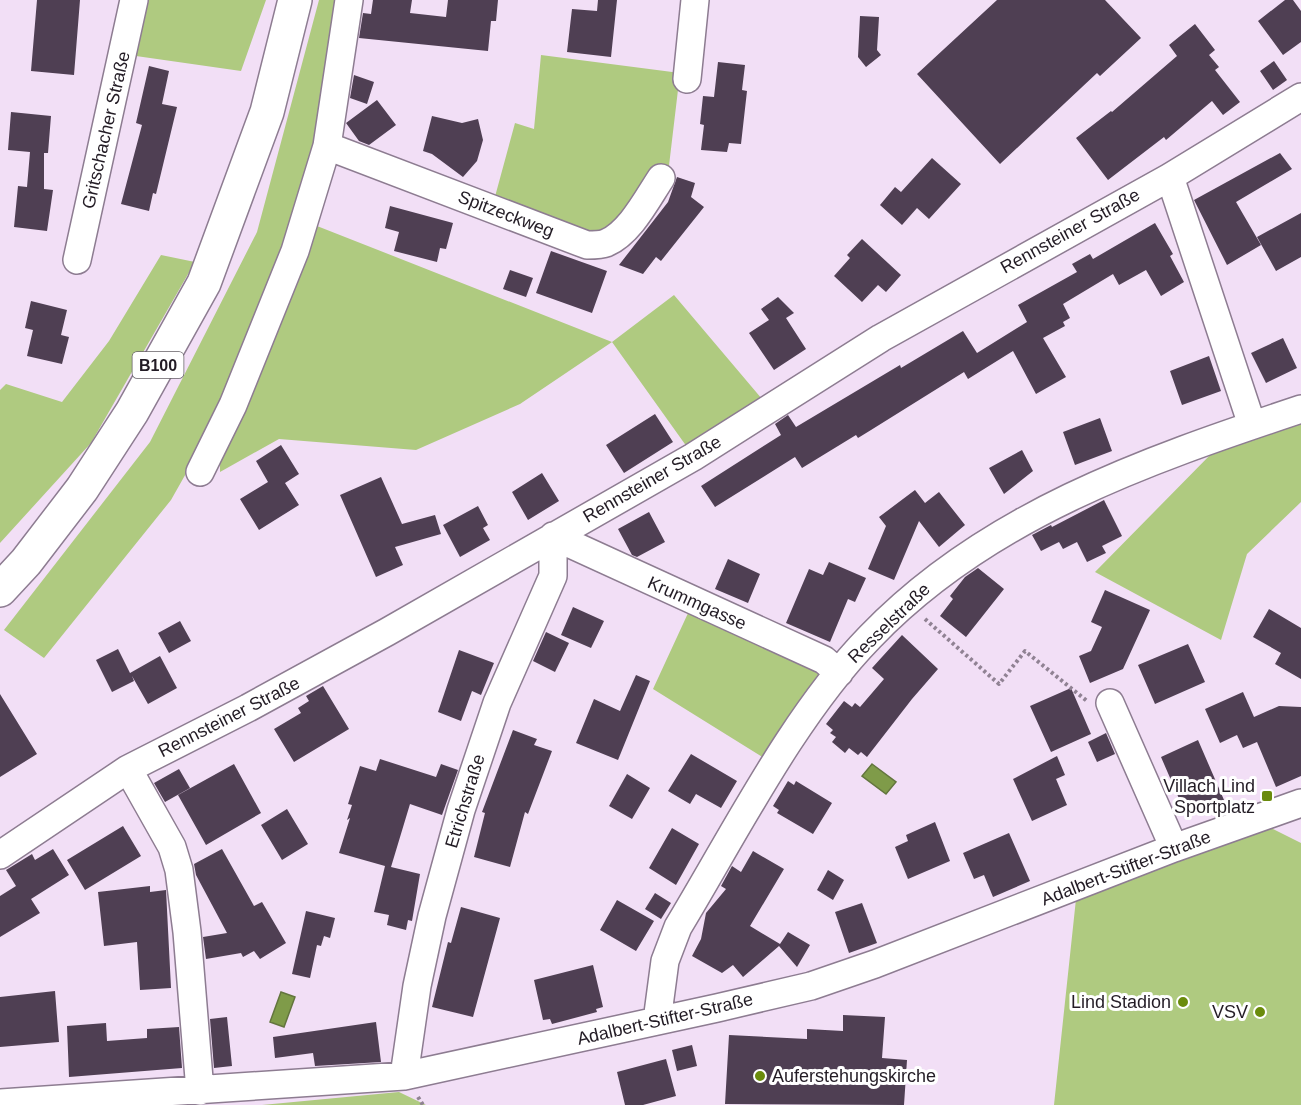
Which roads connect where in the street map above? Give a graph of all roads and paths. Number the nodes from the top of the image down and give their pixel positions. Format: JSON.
{"nodes":[{"id":1,"x":135,"y":0,"type":"edge"},
{"id":2,"x":295,"y":0,"type":"edge"},
{"id":3,"x":349,"y":0,"type":"edge"},
{"id":4,"x":695,"y":0,"type":"edge"},
{"id":5,"x":687,"y":79,"type":"dead end"},
{"id":6,"x":1301,"y":97,"type":"edge"},
{"id":7,"x":327,"y":146,"type":"junction"},
{"id":8,"x":1170,"y":177,"type":"junction"},
{"id":9,"x":661,"y":178,"type":"dead end"},
{"id":10,"x":77,"y":260,"type":"dead end"},
{"id":11,"x":1301,"y":409,"type":"edge"},
{"id":12,"x":1252,"y":425,"type":"junction"},
{"id":13,"x":200,"y":472,"type":"dead end"},
{"id":14,"x":553,"y":536,"type":"junction"},
{"id":15,"x":0,"y":590,"type":"edge"},
{"id":16,"x":906,"y":602,"type":"junction"},
{"id":17,"x":839,"y":673,"type":"junction"},
{"id":18,"x":1110,"y":703,"type":"joint"},
{"id":19,"x":128,"y":769,"type":"junction"},
{"id":20,"x":1301,"y":803,"type":"edge"},
{"id":21,"x":1174,"y":848,"type":"junction"},
{"id":22,"x":0,"y":855,"type":"edge"},
{"id":23,"x":657,"y":1021,"type":"junction"},
{"id":24,"x":404,"y":1076,"type":"junction"},
{"id":25,"x":200,"y":1091,"type":"junction"},
{"id":26,"x":0,"y":1103,"type":"edge"}],
"edges":[{"from":1,"to":10,"type":"street","name":"Gritschacher Straße"},
{"from":2,"to":15,"type":"main road","number":"B100"},
{"from":3,"to":7,"type":"street"},
{"from":4,"to":5,"type":"street"},
{"from":6,"to":8,"type":"street","name":"Rennsteiner Straße"},
{"from":7,"to":9,"type":"street","name":"Spitzeckweg"},
{"from":7,"to":13,"type":"street"},
{"from":8,"to":12,"type":"street"},
{"from":8,"to":14,"type":"street","name":"Rennsteiner Straße"},
{"from":11,"to":12,"type":"street","name":"Resselstraße"},
{"from":12,"to":16,"type":"street","name":"Resselstraße"},
{"from":14,"to":17,"type":"street","name":"Krummgasse"},
{"from":14,"to":19,"type":"street","name":"Rennsteiner Straße"},
{"from":14,"to":24,"type":"street","name":"Etrichstraße"},
{"from":16,"to":17,"type":"street","name":"Resselstraße"},
{"from":16,"to":18,"type":"path"},
{"from":17,"to":23,"type":"street","name":"Resselstraße"},
{"from":18,"to":21,"type":"street"},
{"from":19,"to":22,"type":"street","name":"Rennsteiner Straße"},
{"from":19,"to":25,"type":"street"},
{"from":20,"to":21,"type":"street","name":"Adalbert-Stifter-Straße"},
{"from":21,"to":23,"type":"street","name":"Adalbert-Stifter-Straße"},
{"from":23,"to":24,"type":"street","name":"Adalbert-Stifter-Straße"},
{"from":24,"to":25,"type":"street","name":"Adalbert-Stifter-Straße"},
{"from":25,"to":26,"type":"street","name":"Adalbert-Stifter-Straße"}]}
